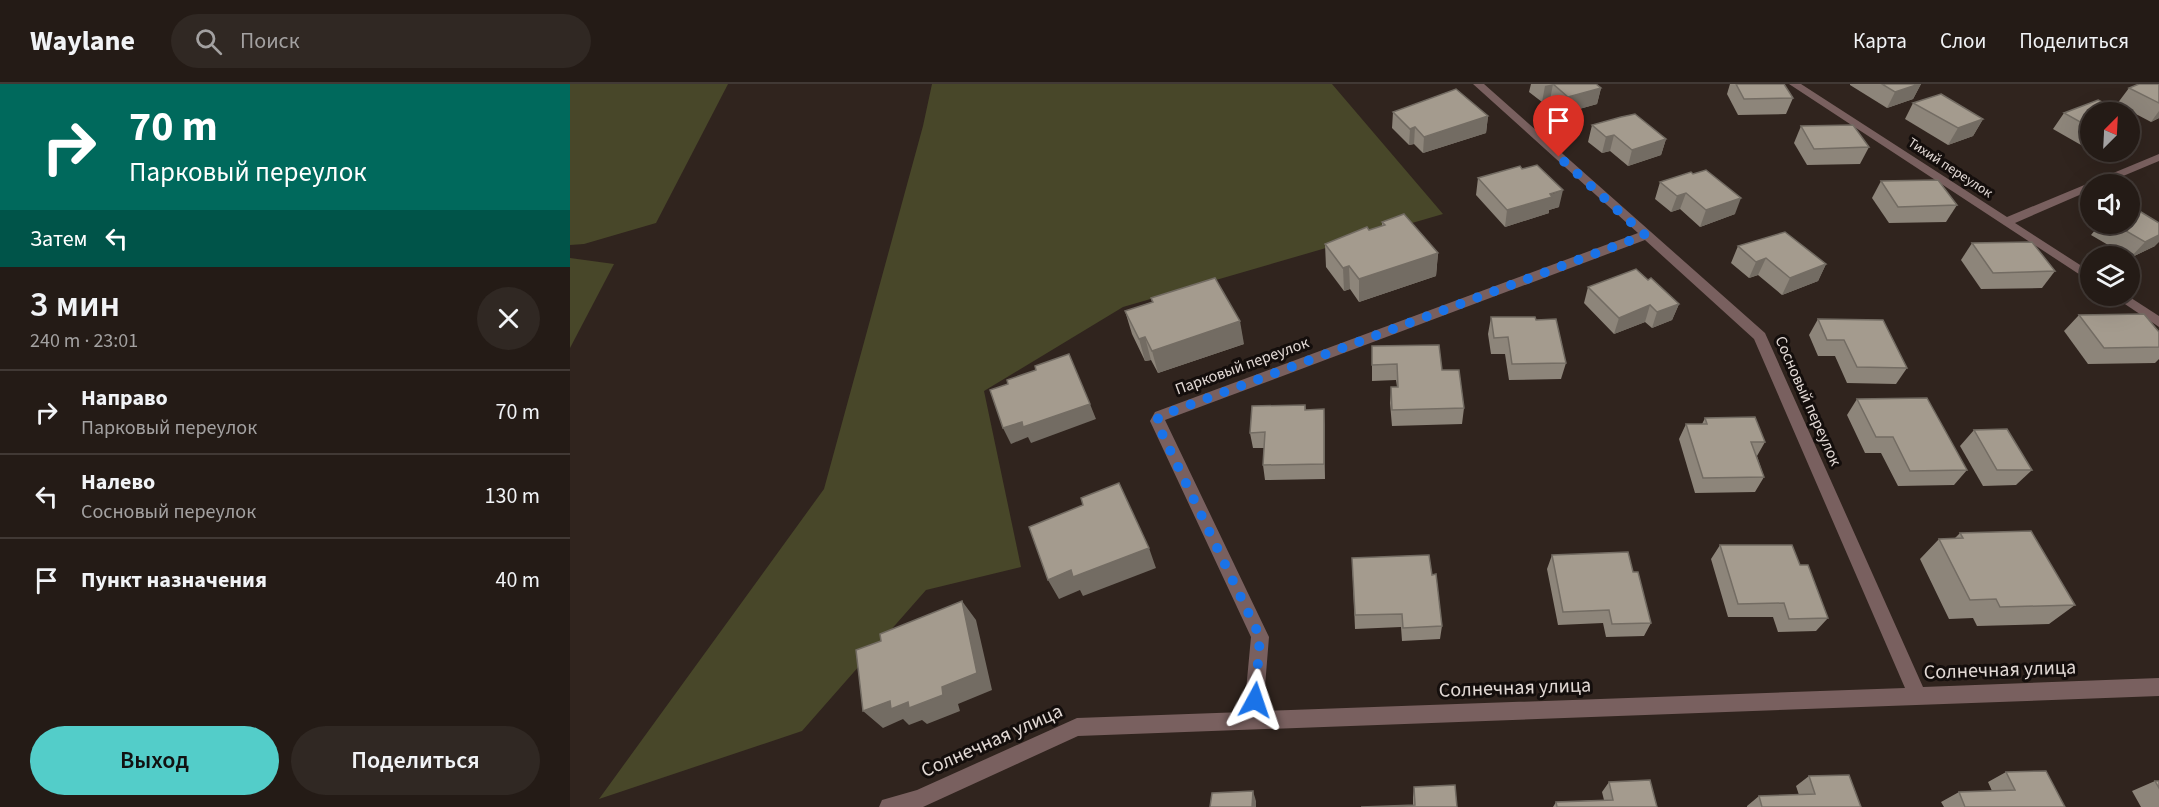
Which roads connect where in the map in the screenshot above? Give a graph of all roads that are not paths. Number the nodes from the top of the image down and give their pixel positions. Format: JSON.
{"nodes":[{"id":1,"x":1478,"y":84,"type":"edge"},
{"id":2,"x":1794,"y":84,"type":"edge"},
{"id":3,"x":2159,"y":157,"type":"edge"},
{"id":4,"x":2119,"y":174,"type":"edge"},
{"id":5,"x":2080,"y":191,"type":"edge"},
{"id":6,"x":2006,"y":222,"type":"junction"},
{"id":7,"x":1645,"y":235,"type":"junction"},
{"id":8,"x":2080,"y":271,"type":"edge"},
{"id":9,"x":2134,"y":306,"type":"edge"},
{"id":10,"x":2159,"y":322,"type":"edge"},
{"id":11,"x":2159,"y":687,"type":"edge"},
{"id":12,"x":1917,"y":695,"type":"junction"},
{"id":13,"x":1253,"y":720,"type":"junction"},
{"id":14,"x":889,"y":807,"type":"edge"}],
"edges":[{"from":1,"to":7,"type":"street","name":"Сосновый переулок"},
{"from":2,"to":6,"type":"street","name":"Тихий переулок"},
{"from":3,"to":4,"type":"street"},
{"from":5,"to":6,"type":"street"},
{"from":6,"to":8,"type":"street","name":"Тихий переулок"},
{"from":7,"to":12,"type":"street","name":"Сосновый переулок"},
{"from":7,"to":13,"type":"street","name":"Парковый переулок"},
{"from":9,"to":10,"type":"street"},
{"from":11,"to":12,"type":"street","name":"Солнечная улица"},
{"from":12,"to":13,"type":"street","name":"Солнечная улица"},
{"from":13,"to":14,"type":"street","name":"Солнечная улица"}]}
